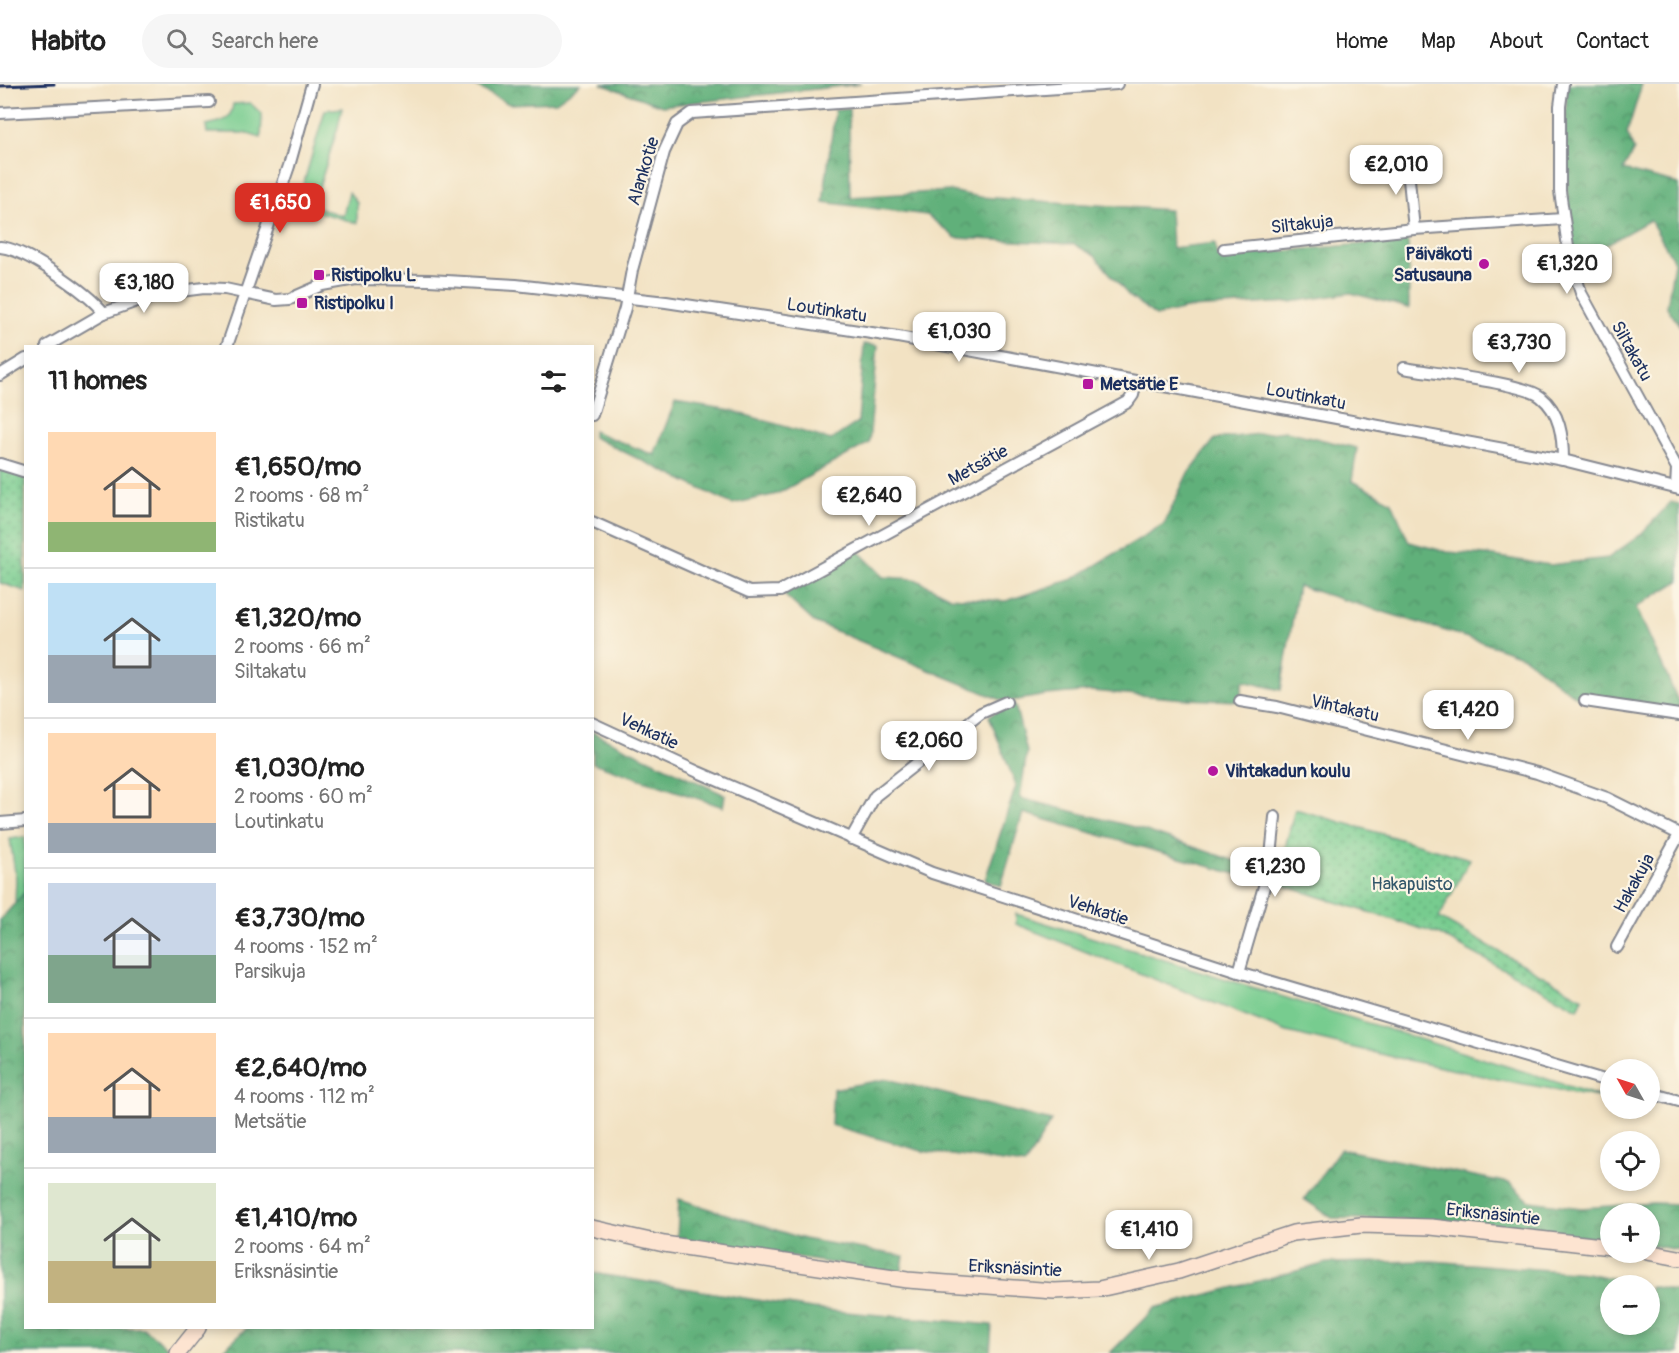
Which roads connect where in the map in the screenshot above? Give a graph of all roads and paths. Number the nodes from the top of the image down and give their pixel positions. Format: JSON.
{"nodes":[{"id":1,"x":312,"y":84,"type":"edge"},
{"id":2,"x":1117,"y":84,"type":"edge"},
{"id":3,"x":1563,"y":84,"type":"edge"},
{"id":4,"x":209,"y":102,"type":"dead end"},
{"id":5,"x":0,"y":113,"type":"edge"},
{"id":6,"x":1407,"y":160,"type":"dead end"},
{"id":7,"x":1563,"y":219,"type":"junction"},
{"id":8,"x":1414,"y":230,"type":"junction"},
{"id":9,"x":0,"y":247,"type":"edge"},
{"id":10,"x":1224,"y":249,"type":"dead end"},
{"id":11,"x":244,"y":292,"type":"junction"},
{"id":12,"x":627,"y":297,"type":"junction"},
{"id":13,"x":104,"y":313,"type":"junction"},
{"id":14,"x":49,"y":345,"type":"edge"},
{"id":15,"x":229,"y":345,"type":"edge"},
{"id":16,"x":24,"y":360,"type":"edge"},
{"id":17,"x":1404,"y":368,"type":"dead end"},
{"id":18,"x":0,"y":375,"type":"edge"},
{"id":19,"x":1136,"y":381,"type":"junction"},
{"id":20,"x":594,"y":408,"type":"edge"},
{"id":21,"x":1563,"y":460,"type":"junction"},
{"id":22,"x":0,"y":464,"type":"edge"},
{"id":23,"x":24,"y":471,"type":"edge"},
{"id":24,"x":1677,"y":488,"type":"edge"},
{"id":25,"x":594,"y":523,"type":"edge"},
{"id":26,"x":1240,"y":700,"type":"dead end"},
{"id":27,"x":1585,"y":701,"type":"dead end"},
{"id":28,"x":1006,"y":702,"type":"dead end"},
{"id":29,"x":1679,"y":716,"type":"edge"},
{"id":30,"x":594,"y":724,"type":"edge"},
{"id":31,"x":1275,"y":817,"type":"dead end"},
{"id":32,"x":24,"y":821,"type":"edge"},
{"id":33,"x":0,"y":823,"type":"edge"},
{"id":34,"x":1679,"y":835,"type":"edge"},
{"id":35,"x":851,"y":839,"type":"junction"},
{"id":36,"x":1617,"y":946,"type":"dead end"},
{"id":37,"x":1239,"y":972,"type":"junction"},
{"id":38,"x":1600,"y":1079,"type":"edge"},
{"id":39,"x":1660,"y":1096,"type":"edge"},
{"id":40,"x":1679,"y":1101,"type":"edge"},
{"id":41,"x":594,"y":1228,"type":"edge"},
{"id":42,"x":1600,"y":1246,"type":"edge"},
{"id":43,"x":1660,"y":1254,"type":"edge"},
{"id":44,"x":1679,"y":1258,"type":"edge"},
{"id":45,"x":197,"y":1329,"type":"edge"},
{"id":46,"x":178,"y":1353,"type":"edge"}],
"edges":[{"from":1,"to":11,"type":"street"},
{"from":2,"to":12,"type":"street","name":"Alankotie"},
{"from":3,"to":7,"type":"street","name":"Siltakatu"},
{"from":4,"to":5,"type":"street"},
{"from":6,"to":8,"type":"street"},
{"from":7,"to":8,"type":"street","name":"Siltakuja"},
{"from":7,"to":24,"type":"street","name":"Siltakatu"},
{"from":8,"to":10,"type":"street","name":"Siltakuja"},
{"from":9,"to":13,"type":"street"},
{"from":11,"to":12,"type":"street","name":"Loutinkatu"},
{"from":11,"to":13,"type":"street","name":"Loutinkatu"},
{"from":11,"to":15,"type":"street"},
{"from":12,"to":19,"type":"street","name":"Loutinkatu"},
{"from":12,"to":20,"type":"street","name":"Alankotie"},
{"from":13,"to":14,"type":"street","name":"Loutinkatu"},
{"from":16,"to":18,"type":"street"},
{"from":17,"to":21,"type":"street"},
{"from":19,"to":21,"type":"street","name":"Loutinkatu"},
{"from":19,"to":25,"type":"street","name":"Metsätie"},
{"from":21,"to":24,"type":"street","name":"Loutinkatu"},
{"from":22,"to":23,"type":"street"},
{"from":26,"to":34,"type":"street","name":"Vihtakatu"},
{"from":27,"to":29,"type":"street"},
{"from":28,"to":35,"type":"street"},
{"from":30,"to":35,"type":"street","name":"Vehkatie"},
{"from":31,"to":37,"type":"street"},
{"from":32,"to":33,"type":"street"},
{"from":34,"to":36,"type":"street","name":"Hakakuja"},
{"from":35,"to":37,"type":"street","name":"Vehkatie"},
{"from":37,"to":38,"type":"street","name":"Vehkatie"},
{"from":39,"to":40,"type":"street"},
{"from":41,"to":42,"type":"street","name":"Eriksnäsintie"},
{"from":43,"to":44,"type":"street"},
{"from":45,"to":46,"type":"street"}]}
